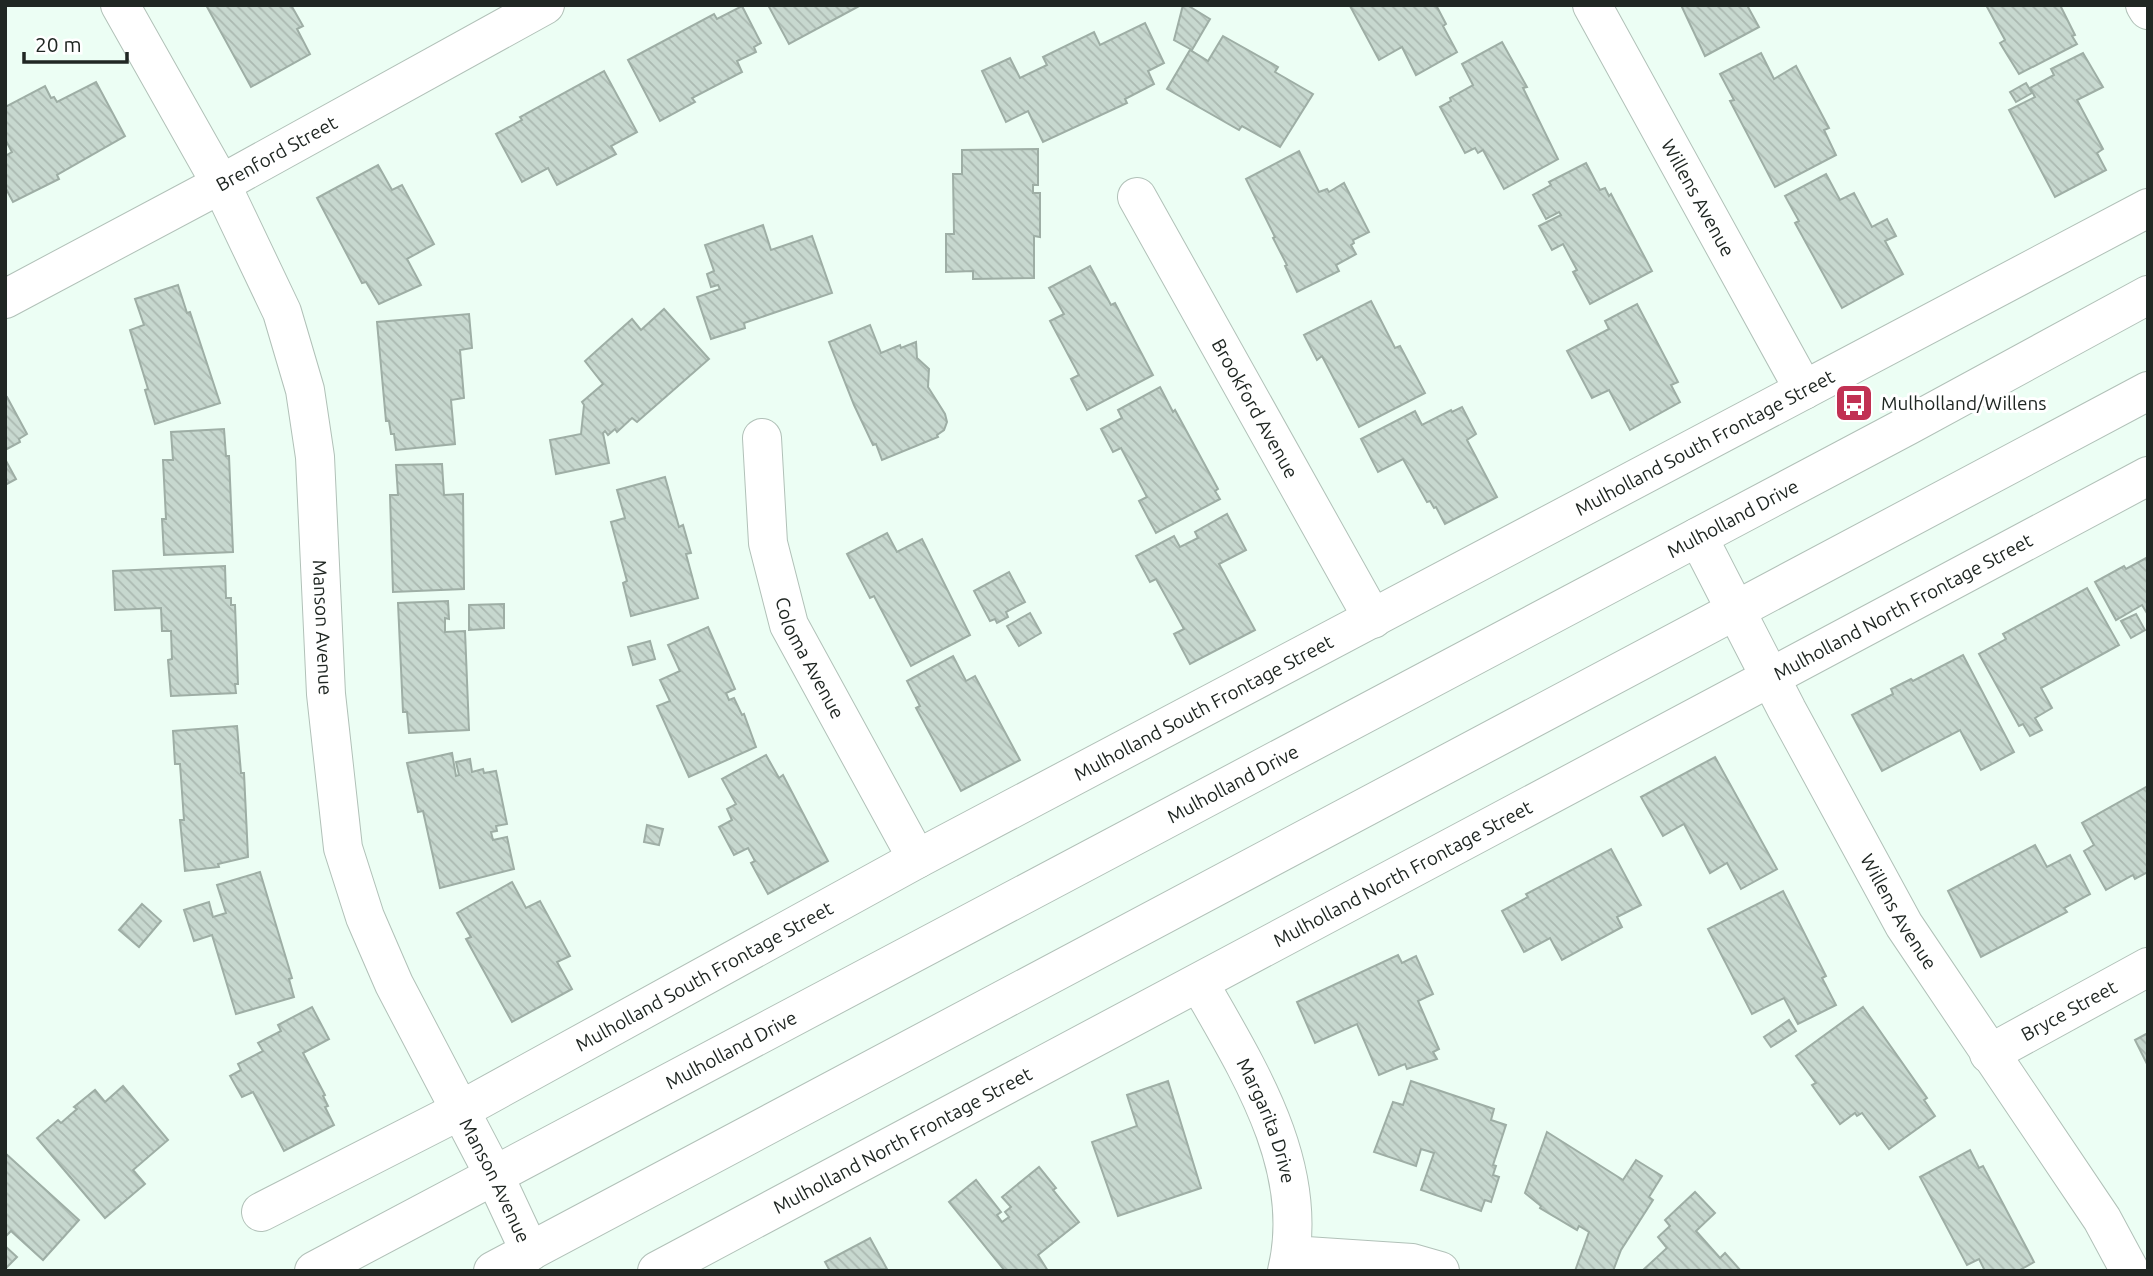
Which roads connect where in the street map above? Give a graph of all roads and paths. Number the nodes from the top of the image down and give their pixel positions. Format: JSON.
{"nodes":[{"id":1,"x":120,"y":5,"type":"edge"},
{"id":2,"x":545,"y":5,"type":"edge"},
{"id":3,"x":1592,"y":5,"type":"edge"},
{"id":4,"x":2145,"y":5,"type":"edge"},
{"id":5,"x":2148,"y":10,"type":"edge"},
{"id":6,"x":221,"y":184,"type":"junction"},
{"id":7,"x":1137,"y":198,"type":"dead end"},
{"id":8,"x":2148,"y":208,"type":"edge"},
{"id":9,"x":2148,"y":295,"type":"edge"},
{"id":10,"x":5,"y":299,"type":"edge"},
{"id":11,"x":1804,"y":390,"type":"junction"},
{"id":12,"x":2148,"y":391,"type":"edge"},
{"id":13,"x":762,"y":438,"type":"dead end"},
{"id":14,"x":2148,"y":476,"type":"edge"},
{"id":15,"x":1698,"y":537,"type":"junction"},
{"id":16,"x":1735,"y":612,"type":"junction"},
{"id":17,"x":1373,"y":619,"type":"junction"},
{"id":18,"x":1771,"y":678,"type":"junction"},
{"id":19,"x":917,"y":859,"type":"junction"},
{"id":20,"x":2148,"y":967,"type":"edge"},
{"id":21,"x":1199,"y":983,"type":"junction"},
{"id":22,"x":1989,"y":1054,"type":"junction"},
{"id":23,"x":459,"y":1111,"type":"junction"},
{"id":24,"x":494,"y":1175,"type":"junction"},
{"id":25,"x":261,"y":1212,"type":"dead end"},
{"id":26,"x":530,"y":1252,"type":"junction"},
{"id":27,"x":1289,"y":1263,"type":"edge"},
{"id":28,"x":314,"y":1271,"type":"edge"},
{"id":29,"x":493,"y":1271,"type":"edge"},
{"id":30,"x":657,"y":1271,"type":"edge"},
{"id":31,"x":1440,"y":1271,"type":"edge"},
{"id":32,"x":2130,"y":1271,"type":"edge"}],
"edges":[{"from":1,"to":6,"type":"street","name":"Manson Avenue"},
{"from":2,"to":6,"type":"street","name":"Brenford Street"},
{"from":3,"to":11,"type":"street","name":"Willens Avenue"},
{"from":4,"to":5,"type":"street"},
{"from":6,"to":10,"type":"street","name":"Brenford Street"},
{"from":6,"to":23,"type":"street","name":"Manson Avenue"},
{"from":7,"to":17,"type":"street","name":"Brookford Avenue"},
{"from":8,"to":11,"type":"street","name":"Mulholland South Frontage Street"},
{"from":9,"to":15,"type":"street","name":"Mulholland Drive"},
{"from":11,"to":17,"type":"street","name":"Mulholland South Frontage Street"},
{"from":12,"to":16,"type":"street"},
{"from":13,"to":19,"type":"street","name":"Coloma Avenue"},
{"from":14,"to":18,"type":"street","name":"Mulholland North Frontage Street"},
{"from":15,"to":16,"type":"street","name":"Willens Avenue"},
{"from":15,"to":24,"type":"street","name":"Mulholland Drive"},
{"from":16,"to":18,"type":"street","name":"Willens Avenue"},
{"from":16,"to":26,"type":"street"},
{"from":17,"to":19,"type":"street","name":"Mulholland South Frontage Street"},
{"from":18,"to":21,"type":"street","name":"Mulholland North Frontage Street"},
{"from":18,"to":22,"type":"street","name":"Willens Avenue"},
{"from":19,"to":23,"type":"street","name":"Mulholland South Frontage Street"},
{"from":20,"to":22,"type":"street","name":"Bryce Street"},
{"from":21,"to":27,"type":"street","name":"Margarita Drive"},
{"from":21,"to":30,"type":"street","name":"Mulholland North Frontage Street"},
{"from":22,"to":32,"type":"street","name":"Willens Avenue"},
{"from":23,"to":24,"type":"street","name":"Manson Avenue"},
{"from":23,"to":25,"type":"street","name":"Mulholland South Frontage Street"},
{"from":24,"to":26,"type":"street","name":"Manson Avenue"},
{"from":24,"to":28,"type":"street","name":"Mulholland Drive"},
{"from":26,"to":29,"type":"street"},
{"from":27,"to":31,"type":"street"}]}
